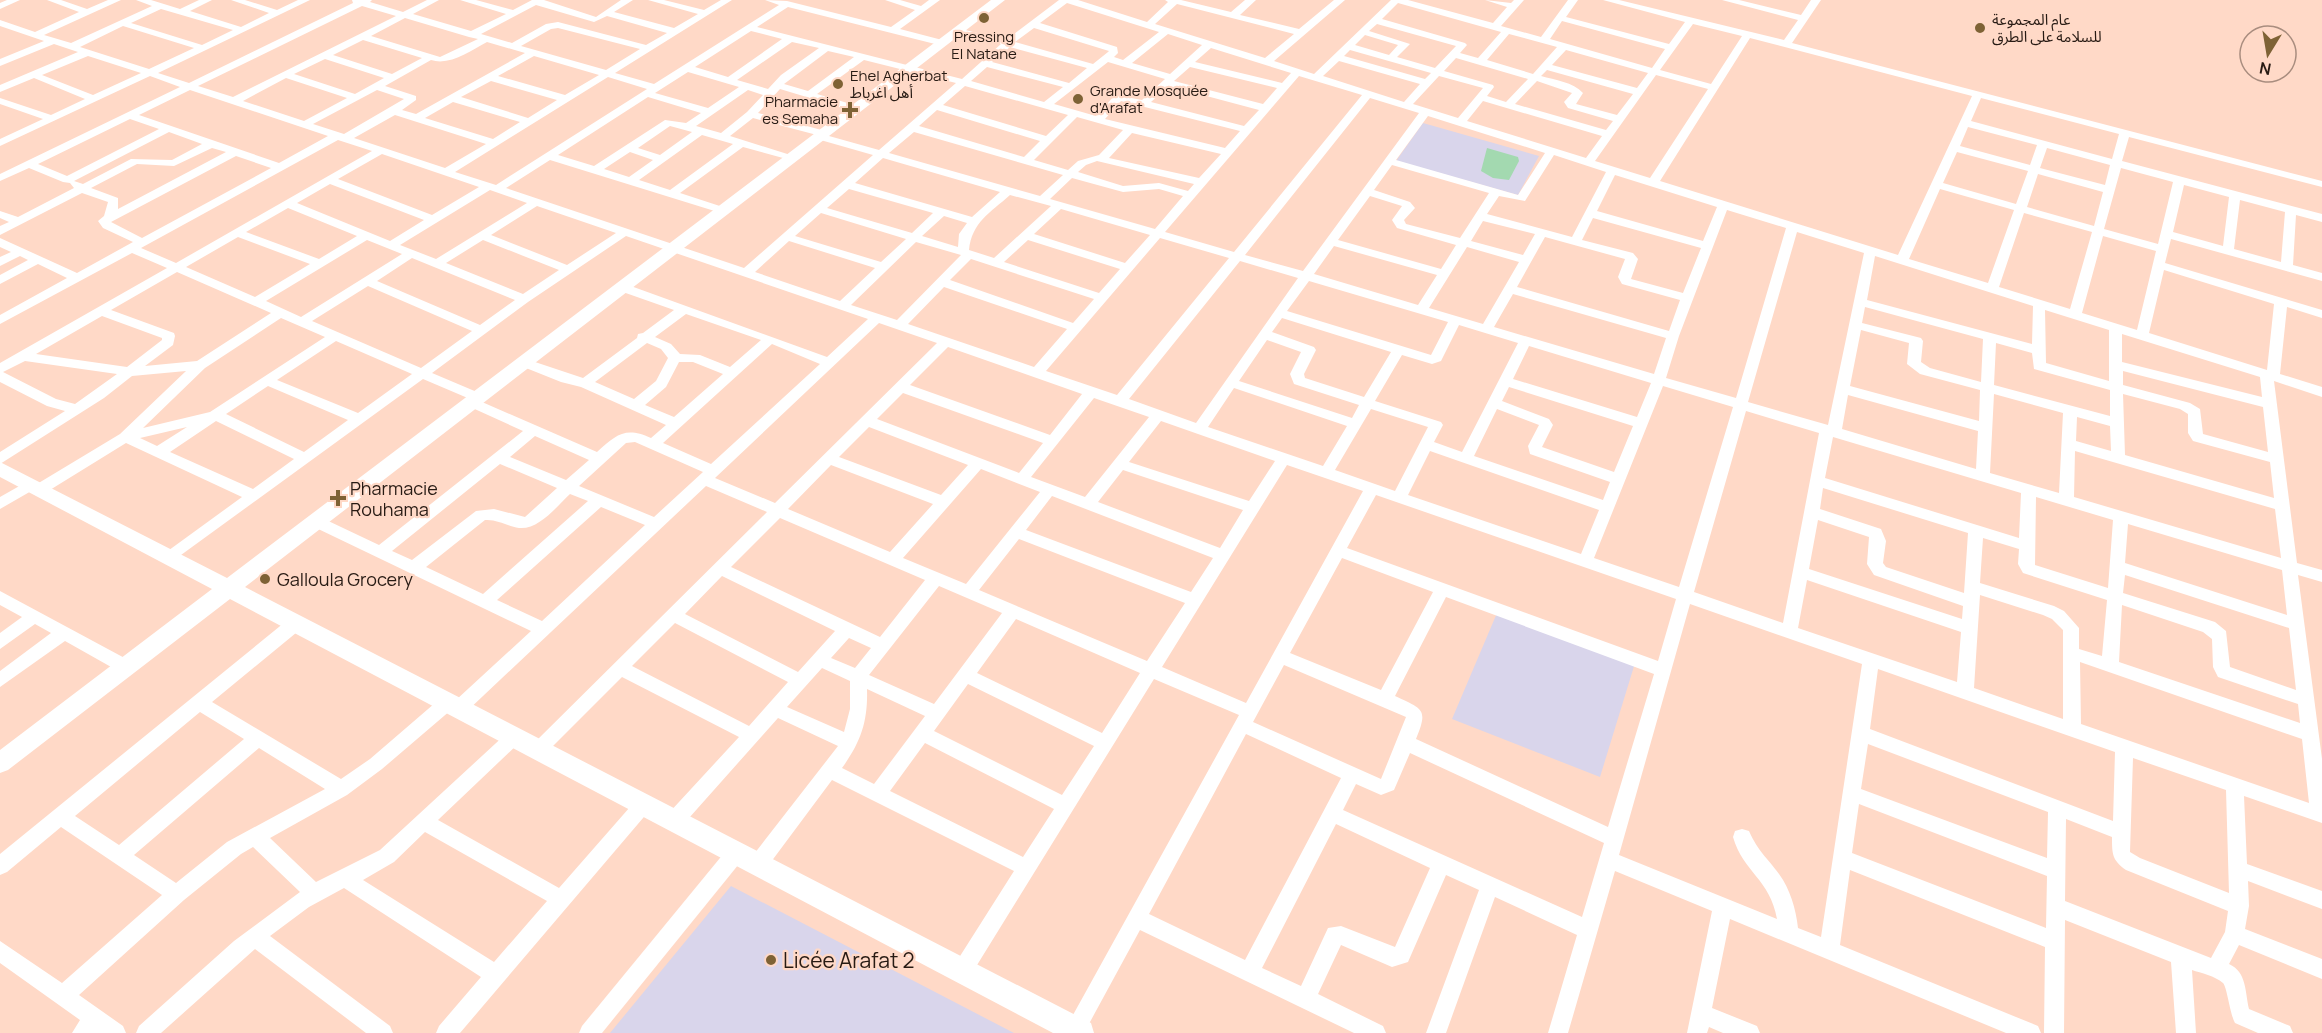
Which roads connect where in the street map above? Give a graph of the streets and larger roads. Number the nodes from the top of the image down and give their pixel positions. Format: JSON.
{"nodes":[{"id":1,"x":15,"y":0,"type":"edge"},
{"id":2,"x":52,"y":0,"type":"edge"},
{"id":3,"x":116,"y":0,"type":"edge"},
{"id":4,"x":141,"y":0,"type":"edge"},
{"id":5,"x":207,"y":0,"type":"edge"},
{"id":6,"x":236,"y":0,"type":"edge"},
{"id":7,"x":305,"y":0,"type":"edge"},
{"id":8,"x":434,"y":0,"type":"edge"},
{"id":9,"x":465,"y":0,"type":"edge"},
{"id":10,"x":628,"y":0,"type":"edge"},
{"id":11,"x":652,"y":0,"type":"edge"},
{"id":12,"x":727,"y":0,"type":"edge"},
{"id":13,"x":770,"y":0,"type":"edge"},
{"id":14,"x":890,"y":0,"type":"edge"},
{"id":15,"x":935,"y":0,"type":"edge"},
{"id":16,"x":999,"y":0,"type":"edge"},
{"id":17,"x":1066,"y":0,"type":"edge"},
{"id":18,"x":1174,"y":0,"type":"edge"},
{"id":19,"x":1251,"y":0,"type":"edge"},
{"id":20,"x":1340,"y":0,"type":"edge"},
{"id":21,"x":1397,"y":0,"type":"edge"},
{"id":22,"x":1490,"y":0,"type":"edge"},
{"id":23,"x":1573,"y":0,"type":"edge"},
{"id":24,"x":1727,"y":0,"type":"edge"},
{"id":25,"x":1816,"y":0,"type":"edge"},
{"id":26,"x":360,"y":1,"type":"edge"},
{"id":27,"x":537,"y":1,"type":"edge"},
{"id":28,"x":1614,"y":1,"type":"edge"},
{"id":29,"x":1418,"y":2,"type":"edge"},
{"id":30,"x":794,"y":3,"type":"edge"},
{"id":31,"x":1516,"y":3,"type":"edge"},
{"id":32,"x":1750,"y":3,"type":"edge"},
{"id":33,"x":0,"y":6,"type":"edge"},
{"id":34,"x":160,"y":6,"type":"junction"},
{"id":35,"x":922,"y":9,"type":"junction"},
{"id":36,"x":87,"y":12,"type":"junction"},
{"id":37,"x":181,"y":12,"type":"junction"},
{"id":38,"x":515,"y":12,"type":"junction"},
{"id":39,"x":277,"y":13,"type":"junction"},
{"id":40,"x":606,"y":13,"type":"junction"},
{"id":41,"x":706,"y":13,"type":"junction"},
{"id":42,"x":403,"y":15,"type":"junction"},
{"id":43,"x":1234,"y":15,"type":"junction"},
{"id":44,"x":1560,"y":18,"type":"junction"},
{"id":45,"x":1803,"y":18,"type":"junction"},
{"id":46,"x":594,"y":20,"type":"junction"},
{"id":47,"x":1376,"y":20,"type":"junction"},
{"id":48,"x":1691,"y":20,"type":"junction"},
{"id":49,"x":0,"y":23,"type":"edge"},
{"id":50,"x":122,"y":23,"type":"junction"},
{"id":51,"x":1032,"y":24,"type":"junction"},
{"id":52,"x":1149,"y":25,"type":"junction"},
{"id":53,"x":1495,"y":27,"type":"junction"},
{"id":54,"x":750,"y":28,"type":"junction"},
{"id":55,"x":577,"y":29,"type":"junction"},
{"id":56,"x":242,"y":30,"type":"junction"},
{"id":57,"x":893,"y":30,"type":"junction"},
{"id":58,"x":960,"y":30,"type":"junction"},
{"id":59,"x":1507,"y":30,"type":"junction"},
{"id":60,"x":1166,"y":31,"type":"junction"},
{"id":61,"x":676,"y":32,"type":"junction"},
{"id":62,"x":1363,"y":32,"type":"junction"},
{"id":63,"x":1302,"y":33,"type":"junction"},
{"id":64,"x":1748,"y":34,"type":"junction"},
{"id":65,"x":35,"y":35,"type":"junction"},
{"id":66,"x":472,"y":35,"type":"junction"},
{"id":67,"x":361,"y":36,"type":"junction"},
{"id":68,"x":486,"y":39,"type":"junction"},
{"id":69,"x":789,"y":39,"type":"junction"},
{"id":70,"x":1544,"y":40,"type":"junction"},
{"id":71,"x":53,"y":41,"type":"junction"},
{"id":72,"x":943,"y":43,"type":"junction"},
{"id":73,"x":1007,"y":44,"type":"junction"},
{"id":74,"x":1209,"y":44,"type":"junction"},
{"id":75,"x":1786,"y":44,"type":"junction"},
{"id":76,"x":1348,"y":46,"type":"junction"},
{"id":77,"x":1564,"y":46,"type":"junction"},
{"id":78,"x":71,"y":47,"type":"junction"},
{"id":79,"x":512,"y":47,"type":"junction"},
{"id":80,"x":1671,"y":47,"type":"junction"},
{"id":81,"x":203,"y":48,"type":"junction"},
{"id":82,"x":826,"y":48,"type":"junction"},
{"id":83,"x":649,"y":49,"type":"junction"},
{"id":84,"x":88,"y":52,"type":"junction"},
{"id":85,"x":532,"y":53,"type":"junction"},
{"id":86,"x":1454,"y":54,"type":"junction"},
{"id":87,"x":324,"y":55,"type":"junction"},
{"id":88,"x":430,"y":57,"type":"junction"},
{"id":89,"x":861,"y":57,"type":"junction"},
{"id":90,"x":1337,"y":57,"type":"junction"},
{"id":91,"x":1106,"y":58,"type":"junction"},
{"id":92,"x":1391,"y":58,"type":"junction"},
{"id":93,"x":1481,"y":61,"type":"junction"},
{"id":94,"x":1267,"y":62,"type":"junction"},
{"id":95,"x":0,"y":63,"type":"edge"},
{"id":96,"x":985,"y":63,"type":"junction"},
{"id":97,"x":1125,"y":63,"type":"junction"},
{"id":98,"x":1188,"y":63,"type":"junction"},
{"id":99,"x":1545,"y":66,"type":"junction"},
{"id":100,"x":1093,"y":67,"type":"junction"},
{"id":101,"x":687,"y":68,"type":"junction"},
{"id":102,"x":908,"y":70,"type":"junction"},
{"id":103,"x":1654,"y":71,"type":"junction"},
{"id":104,"x":1297,"y":72,"type":"junction"},
{"id":105,"x":1437,"y":72,"type":"junction"},
{"id":106,"x":150,"y":73,"type":"junction"},
{"id":107,"x":607,"y":74,"type":"junction"},
{"id":108,"x":34,"y":75,"type":"junction"},
{"id":109,"x":285,"y":75,"type":"junction"},
{"id":110,"x":392,"y":77,"type":"junction"},
{"id":111,"x":489,"y":77,"type":"junction"},
{"id":112,"x":1535,"y":77,"type":"junction"},
{"id":113,"x":1315,"y":78,"type":"junction"},
{"id":114,"x":1169,"y":80,"type":"junction"},
{"id":115,"x":729,"y":81,"type":"junction"},
{"id":116,"x":963,"y":82,"type":"junction"},
{"id":117,"x":1218,"y":83,"type":"junction"},
{"id":118,"x":1427,"y":83,"type":"junction"},
{"id":119,"x":189,"y":86,"type":"junction"},
{"id":120,"x":376,"y":86,"type":"junction"},
{"id":121,"x":747,"y":86,"type":"junction"},
{"id":122,"x":1070,"y":86,"type":"junction"},
{"id":123,"x":1284,"y":87,"type":"junction"},
{"id":124,"x":1714,"y":88,"type":"junction"},
{"id":125,"x":0,"y":89,"type":"edge"},
{"id":126,"x":773,"y":89,"type":"junction"},
{"id":127,"x":651,"y":91,"type":"junction"},
{"id":128,"x":1638,"y":93,"type":"junction"},
{"id":129,"x":1368,"y":94,"type":"junction"},
{"id":130,"x":1978,"y":94,"type":"junction"},
{"id":131,"x":809,"y":95,"type":"junction"},
{"id":132,"x":355,"y":97,"type":"junction"},
{"id":133,"x":453,"y":98,"type":"junction"},
{"id":134,"x":1482,"y":98,"type":"junction"},
{"id":135,"x":93,"y":99,"type":"junction"},
{"id":136,"x":567,"y":99,"type":"junction"},
{"id":137,"x":234,"y":101,"type":"junction"},
{"id":138,"x":0,"y":102,"type":"edge"},
{"id":139,"x":1144,"y":103,"type":"junction"},
{"id":140,"x":1045,"y":106,"type":"junction"},
{"id":141,"x":1406,"y":106,"type":"junction"},
{"id":142,"x":1508,"y":106,"type":"junction"},
{"id":143,"x":937,"y":107,"type":"junction"},
{"id":144,"x":1265,"y":108,"type":"junction"},
{"id":145,"x":857,"y":110,"type":"junction"},
{"id":146,"x":394,"y":111,"type":"junction"},
{"id":147,"x":709,"y":112,"type":"junction"},
{"id":148,"x":1425,"y":112,"type":"junction"},
{"id":149,"x":751,"y":114,"type":"junction"},
{"id":150,"x":1075,"y":114,"type":"junction"},
{"id":151,"x":129,"y":116,"type":"junction"},
{"id":152,"x":417,"y":118,"type":"junction"},
{"id":153,"x":53,"y":119,"type":"junction"},
{"id":154,"x":1098,"y":120,"type":"junction"},
{"id":155,"x":1618,"y":120,"type":"junction"},
{"id":156,"x":530,"y":122,"type":"junction"},
{"id":157,"x":1460,"y":123,"type":"junction"},
{"id":158,"x":1966,"y":123,"type":"junction"},
{"id":159,"x":304,"y":125,"type":"junction"},
{"id":160,"x":689,"y":126,"type":"junction"},
{"id":161,"x":913,"y":128,"type":"junction"},
{"id":162,"x":167,"y":129,"type":"junction"},
{"id":163,"x":1130,"y":129,"type":"junction"},
{"id":164,"x":702,"y":130,"type":"junction"},
{"id":165,"x":1247,"y":130,"type":"junction"},
{"id":166,"x":2125,"y":132,"type":"junction"},
{"id":167,"x":1608,"y":134,"type":"junction"},
{"id":168,"x":724,"y":136,"type":"junction"},
{"id":169,"x":823,"y":136,"type":"junction"},
{"id":170,"x":341,"y":137,"type":"junction"},
{"id":171,"x":1048,"y":140,"type":"junction"},
{"id":172,"x":2,"y":141,"type":"edge"},
{"id":173,"x":742,"y":142,"type":"junction"},
{"id":174,"x":495,"y":143,"type":"junction"},
{"id":175,"x":211,"y":144,"type":"junction"},
{"id":176,"x":2043,"y":144,"type":"junction"},
{"id":177,"x":628,"y":148,"type":"junction"},
{"id":178,"x":1954,"y":148,"type":"junction"},
{"id":179,"x":381,"y":150,"type":"junction"},
{"id":180,"x":1551,"y":151,"type":"junction"},
{"id":181,"x":235,"y":152,"type":"junction"},
{"id":182,"x":1228,"y":152,"type":"junction"},
{"id":183,"x":882,"y":155,"type":"junction"},
{"id":184,"x":550,"y":156,"type":"junction"},
{"id":185,"x":1103,"y":157,"type":"junction"},
{"id":186,"x":794,"y":158,"type":"junction"},
{"id":187,"x":662,"y":159,"type":"junction"},
{"id":188,"x":1027,"y":160,"type":"junction"},
{"id":189,"x":1389,"y":161,"type":"junction"},
{"id":190,"x":1588,"y":163,"type":"junction"},
{"id":191,"x":2116,"y":163,"type":"junction"},
{"id":192,"x":28,"y":164,"type":"junction"},
{"id":193,"x":279,"y":167,"type":"junction"},
{"id":194,"x":596,"y":170,"type":"junction"},
{"id":195,"x":1612,"y":170,"type":"junction"},
{"id":196,"x":2034,"y":170,"type":"junction"},
{"id":197,"x":447,"y":172,"type":"junction"},
{"id":198,"x":1071,"y":173,"type":"junction"},
{"id":199,"x":0,"y":178,"type":"edge"},
{"id":200,"x":67,"y":180,"type":"junction"},
{"id":201,"x":329,"y":180,"type":"junction"},
{"id":202,"x":2179,"y":180,"type":"junction"},
{"id":203,"x":631,"y":181,"type":"junction"},
{"id":204,"x":1202,"y":182,"type":"junction"},
{"id":205,"x":1653,"y":183,"type":"junction"},
{"id":206,"x":2322,"y":184,"type":"edge"},
{"id":207,"x":848,"y":185,"type":"junction"},
{"id":208,"x":1938,"y":185,"type":"junction"},
{"id":209,"x":83,"y":188,"type":"junction"},
{"id":210,"x":493,"y":188,"type":"junction"},
{"id":211,"x":2109,"y":190,"type":"junction"},
{"id":212,"x":1006,"y":191,"type":"junction"},
{"id":213,"x":1367,"y":192,"type":"junction"},
{"id":214,"x":1495,"y":193,"type":"junction"},
{"id":215,"x":672,"y":194,"type":"junction"},
{"id":216,"x":1191,"y":195,"type":"junction"},
{"id":217,"x":2235,"y":195,"type":"junction"},
{"id":218,"x":1041,"y":201,"type":"junction"},
{"id":219,"x":536,"y":202,"type":"junction"},
{"id":220,"x":288,"y":204,"type":"junction"},
{"id":221,"x":1723,"y":205,"type":"junction"},
{"id":222,"x":1058,"y":206,"type":"junction"},
{"id":223,"x":2020,"y":208,"type":"junction"},
{"id":224,"x":819,"y":209,"type":"junction"},
{"id":225,"x":2291,"y":210,"type":"junction"},
{"id":226,"x":725,"y":211,"type":"junction"},
{"id":227,"x":941,"y":212,"type":"junction"},
{"id":228,"x":1590,"y":213,"type":"junction"},
{"id":229,"x":0,"y":214,"type":"edge"},
{"id":230,"x":1480,"y":216,"type":"junction"},
{"id":231,"x":110,"y":218,"type":"junction"},
{"id":232,"x":2322,"y":218,"type":"edge"},
{"id":233,"x":434,"y":219,"type":"junction"},
{"id":234,"x":974,"y":221,"type":"junction"},
{"id":235,"x":19,"y":222,"type":"junction"},
{"id":236,"x":1792,"y":227,"type":"junction"},
{"id":237,"x":0,"y":231,"type":"edge"},
{"id":238,"x":2098,"y":231,"type":"junction"},
{"id":239,"x":625,"y":232,"type":"junction"},
{"id":240,"x":237,"y":233,"type":"junction"},
{"id":241,"x":1542,"y":233,"type":"junction"},
{"id":242,"x":2166,"y":234,"type":"junction"},
{"id":243,"x":1156,"y":235,"type":"junction"},
{"id":244,"x":366,"y":236,"type":"junction"},
{"id":245,"x":483,"y":236,"type":"junction"},
{"id":246,"x":1027,"y":236,"type":"junction"},
{"id":247,"x":787,"y":237,"type":"junction"},
{"id":248,"x":915,"y":237,"type":"junction"},
{"id":249,"x":0,"y":242,"type":"edge"},
{"id":250,"x":1331,"y":242,"type":"junction"},
{"id":251,"x":1464,"y":242,"type":"junction"},
{"id":252,"x":1575,"y":242,"type":"junction"},
{"id":253,"x":137,"y":245,"type":"junction"},
{"id":254,"x":390,"y":246,"type":"junction"},
{"id":255,"x":1708,"y":246,"type":"junction"},
{"id":256,"x":676,"y":249,"type":"junction"},
{"id":257,"x":2163,"y":249,"type":"junction"},
{"id":258,"x":21,"y":251,"type":"junction"},
{"id":259,"x":1870,"y":251,"type":"junction"},
{"id":260,"x":2228,"y":251,"type":"junction"},
{"id":261,"x":966,"y":253,"type":"junction"},
{"id":262,"x":411,"y":254,"type":"junction"},
{"id":263,"x":1238,"y":256,"type":"junction"},
{"id":264,"x":39,"y":259,"type":"junction"},
{"id":265,"x":1527,"y":260,"type":"junction"},
{"id":266,"x":1902,"y":261,"type":"junction"},
{"id":267,"x":0,"y":262,"type":"edge"},
{"id":268,"x":996,"y":263,"type":"junction"},
{"id":269,"x":320,"y":264,"type":"junction"},
{"id":270,"x":437,"y":264,"type":"junction"},
{"id":271,"x":2159,"y":265,"type":"junction"},
{"id":272,"x":884,"y":267,"type":"junction"},
{"id":273,"x":2287,"y":267,"type":"junction"},
{"id":274,"x":177,"y":268,"type":"junction"},
{"id":275,"x":1128,"y":268,"type":"junction"},
{"id":276,"x":570,"y":270,"type":"junction"},
{"id":277,"x":746,"y":273,"type":"junction"},
{"id":278,"x":1445,"y":274,"type":"junction"},
{"id":279,"x":1306,"y":276,"type":"junction"},
{"id":280,"x":2322,"y":277,"type":"edge"},
{"id":281,"x":77,"y":278,"type":"junction"},
{"id":282,"x":0,"y":280,"type":"edge"},
{"id":283,"x":367,"y":281,"type":"junction"},
{"id":284,"x":943,"y":282,"type":"junction"},
{"id":285,"x":624,"y":288,"type":"junction"},
{"id":286,"x":1510,"y":289,"type":"junction"},
{"id":287,"x":1992,"y":289,"type":"junction"},
{"id":288,"x":1102,"y":298,"type":"junction"},
{"id":289,"x":1688,"y":298,"type":"junction"},
{"id":290,"x":524,"y":299,"type":"junction"},
{"id":291,"x":256,"y":302,"type":"junction"},
{"id":292,"x":1860,"y":302,"type":"junction"},
{"id":293,"x":2281,"y":302,"type":"junction"},
{"id":294,"x":2039,"y":304,"type":"junction"},
{"id":295,"x":842,"y":306,"type":"junction"},
{"id":296,"x":684,"y":309,"type":"junction"},
{"id":297,"x":1421,"y":310,"type":"junction"},
{"id":298,"x":101,"y":311,"type":"junction"},
{"id":299,"x":281,"y":312,"type":"junction"},
{"id":300,"x":1279,"y":314,"type":"junction"},
{"id":301,"x":2322,"y":314,"type":"edge"},
{"id":302,"x":2075,"y":315,"type":"junction"},
{"id":303,"x":877,"y":318,"type":"junction"},
{"id":304,"x":0,"y":320,"type":"edge"},
{"id":305,"x":1455,"y":320,"type":"junction"},
{"id":306,"x":303,"y":321,"type":"junction"},
{"id":307,"x":1856,"y":325,"type":"junction"},
{"id":308,"x":899,"y":326,"type":"junction"},
{"id":309,"x":1076,"y":328,"type":"junction"},
{"id":310,"x":2115,"y":328,"type":"junction"},
{"id":311,"x":1486,"y":329,"type":"junction"},
{"id":312,"x":481,"y":330,"type":"junction"},
{"id":313,"x":1264,"y":333,"type":"junction"},
{"id":314,"x":335,"y":336,"type":"junction"},
{"id":315,"x":1673,"y":336,"type":"junction"},
{"id":316,"x":1990,"y":336,"type":"junction"},
{"id":317,"x":2142,"y":336,"type":"junction"},
{"id":318,"x":643,"y":337,"type":"junction"},
{"id":319,"x":770,"y":339,"type":"junction"},
{"id":320,"x":1525,"y":341,"type":"junction"},
{"id":321,"x":946,"y":342,"type":"junction"},
{"id":322,"x":2038,"y":350,"type":"junction"},
{"id":323,"x":1398,"y":351,"type":"junction"},
{"id":324,"x":22,"y":356,"type":"junction"},
{"id":325,"x":675,"y":358,"type":"junction"},
{"id":326,"x":526,"y":363,"type":"junction"},
{"id":327,"x":830,"y":363,"type":"junction"},
{"id":328,"x":200,"y":365,"type":"junction"},
{"id":329,"x":2116,"y":365,"type":"junction"},
{"id":330,"x":0,"y":369,"type":"edge"},
{"id":331,"x":130,"y":372,"type":"junction"},
{"id":332,"x":421,"y":373,"type":"junction"},
{"id":333,"x":732,"y":373,"type":"junction"},
{"id":334,"x":1037,"y":373,"type":"junction"},
{"id":335,"x":0,"y":376,"type":"edge"},
{"id":336,"x":2269,"y":376,"type":"junction"},
{"id":337,"x":1659,"y":380,"type":"junction"},
{"id":338,"x":267,"y":381,"type":"junction"},
{"id":339,"x":1505,"y":381,"type":"junction"},
{"id":340,"x":585,"y":383,"type":"junction"},
{"id":341,"x":1232,"y":383,"type":"junction"},
{"id":342,"x":901,"y":387,"type":"junction"},
{"id":343,"x":1988,"y":387,"type":"junction"},
{"id":344,"x":2117,"y":388,"type":"junction"},
{"id":345,"x":1843,"y":389,"type":"junction"},
{"id":346,"x":1091,"y":392,"type":"junction"},
{"id":347,"x":2322,"y":392,"type":"edge"},
{"id":348,"x":476,"y":401,"type":"junction"},
{"id":349,"x":1119,"y":402,"type":"junction"},
{"id":350,"x":1368,"y":402,"type":"junction"},
{"id":351,"x":1494,"y":403,"type":"junction"},
{"id":352,"x":637,"y":404,"type":"junction"},
{"id":353,"x":1740,"y":404,"type":"junction"},
{"id":354,"x":2270,"y":404,"type":"junction"},
{"id":355,"x":77,"y":409,"type":"junction"},
{"id":356,"x":2070,"y":410,"type":"junction"},
{"id":357,"x":216,"y":415,"type":"junction"},
{"id":358,"x":1158,"y":415,"type":"junction"},
{"id":359,"x":359,"y":419,"type":"junction"},
{"id":360,"x":867,"y":421,"type":"junction"},
{"id":361,"x":1641,"y":423,"type":"junction"},
{"id":362,"x":2117,"y":423,"type":"junction"},
{"id":363,"x":676,"y":424,"type":"junction"},
{"id":364,"x":1355,"y":424,"type":"junction"},
{"id":365,"x":1986,"y":428,"type":"junction"},
{"id":366,"x":1199,"y":429,"type":"junction"},
{"id":367,"x":534,"y":430,"type":"junction"},
{"id":368,"x":1831,"y":431,"type":"junction"},
{"id":369,"x":125,"y":437,"type":"junction"},
{"id":370,"x":1053,"y":441,"type":"junction"},
{"id":371,"x":653,"y":444,"type":"junction"},
{"id":372,"x":2069,"y":444,"type":"junction"},
{"id":373,"x":1427,"y":445,"type":"junction"},
{"id":374,"x":160,"y":451,"type":"junction"},
{"id":375,"x":499,"y":458,"type":"junction"},
{"id":376,"x":1284,"y":458,"type":"junction"},
{"id":377,"x":1466,"y":458,"type":"junction"},
{"id":378,"x":0,"y":459,"type":"edge"},
{"id":379,"x":305,"y":459,"type":"junction"},
{"id":380,"x":599,"y":459,"type":"junction"},
{"id":381,"x":829,"y":459,"type":"junction"},
{"id":382,"x":2118,"y":459,"type":"junction"},
{"id":383,"x":2276,"y":459,"type":"junction"},
{"id":384,"x":978,"y":462,"type":"junction"},
{"id":385,"x":1120,"y":464,"type":"junction"},
{"id":386,"x":0,"y":469,"type":"edge"},
{"id":387,"x":1326,"y":473,"type":"junction"},
{"id":388,"x":709,"y":475,"type":"junction"},
{"id":389,"x":1983,"y":476,"type":"junction"},
{"id":390,"x":1022,"y":479,"type":"junction"},
{"id":391,"x":1618,"y":479,"type":"junction"},
{"id":392,"x":1817,"y":481,"type":"junction"},
{"id":393,"x":569,"y":485,"type":"junction"},
{"id":394,"x":35,"y":487,"type":"junction"},
{"id":395,"x":1372,"y":489,"type":"junction"},
{"id":396,"x":2030,"y":489,"type":"junction"},
{"id":397,"x":1049,"y":490,"type":"junction"},
{"id":398,"x":254,"y":496,"type":"junction"},
{"id":399,"x":1399,"y":498,"type":"junction"},
{"id":400,"x":600,"y":499,"type":"junction"},
{"id":401,"x":2066,"y":500,"type":"junction"},
{"id":402,"x":943,"y":502,"type":"junction"},
{"id":403,"x":0,"y":504,"type":"edge"},
{"id":404,"x":1088,"y":504,"type":"junction"},
{"id":405,"x":2282,"y":506,"type":"junction"},
{"id":406,"x":1607,"y":507,"type":"junction"},
{"id":407,"x":1253,"y":508,"type":"junction"},
{"id":408,"x":777,"y":510,"type":"junction"},
{"id":409,"x":1811,"y":512,"type":"junction"},
{"id":410,"x":2121,"y":517,"type":"junction"},
{"id":411,"x":317,"y":522,"type":"junction"},
{"id":412,"x":657,"y":524,"type":"junction"},
{"id":413,"x":1976,"y":530,"type":"junction"},
{"id":414,"x":1016,"y":532,"type":"junction"},
{"id":415,"x":2027,"y":546,"type":"junction"},
{"id":416,"x":1338,"y":551,"type":"junction"},
{"id":417,"x":380,"y":552,"type":"junction"},
{"id":418,"x":1223,"y":555,"type":"junction"},
{"id":419,"x":170,"y":557,"type":"junction"},
{"id":420,"x":892,"y":560,"type":"junction"},
{"id":421,"x":1585,"y":562,"type":"junction"},
{"id":422,"x":2289,"y":566,"type":"junction"},
{"id":423,"x":413,"y":567,"type":"junction"},
{"id":424,"x":2118,"y":567,"type":"junction"},
{"id":425,"x":720,"y":568,"type":"junction"},
{"id":426,"x":1800,"y":572,"type":"junction"},
{"id":427,"x":2322,"y":576,"type":"edge"},
{"id":428,"x":936,"y":578,"type":"junction"},
{"id":429,"x":230,"y":588,"type":"junction"},
{"id":430,"x":1442,"y":589,"type":"junction"},
{"id":431,"x":969,"y":592,"type":"junction"},
{"id":432,"x":1972,"y":595,"type":"junction"},
{"id":433,"x":1684,"y":596,"type":"junction"},
{"id":434,"x":0,"y":597,"type":"edge"},
{"id":435,"x":2115,"y":597,"type":"junction"},
{"id":436,"x":1195,"y":600,"type":"junction"},
{"id":437,"x":484,"y":602,"type":"junction"},
{"id":438,"x":1013,"y":611,"type":"junction"},
{"id":439,"x":673,"y":615,"type":"junction"},
{"id":440,"x":35,"y":616,"type":"junction"},
{"id":441,"x":296,"y":623,"type":"junction"},
{"id":442,"x":2296,"y":624,"type":"junction"},
{"id":443,"x":1969,"y":628,"type":"junction"},
{"id":444,"x":543,"y":629,"type":"junction"},
{"id":445,"x":847,"y":630,"type":"junction"},
{"id":446,"x":65,"y":632,"type":"junction"},
{"id":447,"x":1789,"y":633,"type":"junction"},
{"id":448,"x":0,"y":642,"type":"edge"},
{"id":449,"x":882,"y":646,"type":"junction"},
{"id":450,"x":2070,"y":652,"type":"junction"},
{"id":451,"x":1280,"y":656,"type":"junction"},
{"id":452,"x":820,"y":660,"type":"junction"},
{"id":453,"x":1871,"y":660,"type":"junction"},
{"id":454,"x":2110,"y":666,"type":"junction"},
{"id":455,"x":126,"y":667,"type":"junction"},
{"id":456,"x":620,"y":668,"type":"junction"},
{"id":457,"x":1151,"y":670,"type":"junction"},
{"id":458,"x":1663,"y":670,"type":"junction"},
{"id":459,"x":965,"y":675,"type":"junction"},
{"id":460,"x":858,"y":677,"type":"junction"},
{"id":461,"x":0,"y":680,"type":"edge"},
{"id":462,"x":801,"y":681,"type":"junction"},
{"id":463,"x":1965,"y":693,"type":"junction"},
{"id":464,"x":1385,"y":699,"type":"junction"},
{"id":465,"x":2306,"y":700,"type":"junction"},
{"id":466,"x":199,"y":702,"type":"junction"},
{"id":467,"x":453,"y":705,"type":"junction"},
{"id":468,"x":775,"y":709,"type":"junction"},
{"id":469,"x":937,"y":714,"type":"junction"},
{"id":470,"x":1246,"y":719,"type":"junction"},
{"id":471,"x":2072,"y":729,"type":"junction"},
{"id":472,"x":1860,"y":733,"type":"junction"},
{"id":473,"x":922,"y":734,"type":"junction"},
{"id":474,"x":2310,"y":734,"type":"junction"},
{"id":475,"x":752,"y":735,"type":"junction"},
{"id":476,"x":259,"y":737,"type":"junction"},
{"id":477,"x":514,"y":737,"type":"junction"},
{"id":478,"x":850,"y":743,"type":"junction"},
{"id":479,"x":1105,"y":743,"type":"junction"},
{"id":480,"x":1407,"y":743,"type":"junction"},
{"id":481,"x":2124,"y":747,"type":"junction"},
{"id":482,"x":538,"y":750,"type":"junction"},
{"id":483,"x":0,"y":763,"type":"edge"},
{"id":484,"x":831,"y":771,"type":"junction"},
{"id":485,"x":1352,"y":775,"type":"junction"},
{"id":486,"x":2235,"y":786,"type":"junction"},
{"id":487,"x":341,"y":789,"type":"junction"},
{"id":488,"x":877,"y":794,"type":"junction"},
{"id":489,"x":1851,"y":794,"type":"junction"},
{"id":490,"x":643,"y":804,"type":"junction"},
{"id":491,"x":1066,"y":806,"type":"junction"},
{"id":492,"x":2057,"y":808,"type":"junction"},
{"id":493,"x":1332,"y":814,"type":"junction"},
{"id":494,"x":2321,"y":815,"type":"edge"},
{"id":495,"x":60,"y":816,"type":"junction"},
{"id":496,"x":674,"y":821,"type":"junction"},
{"id":497,"x":425,"y":823,"type":"junction"},
{"id":498,"x":2121,"y":832,"type":"junction"},
{"id":499,"x":255,"y":836,"type":"junction"},
{"id":500,"x":1742,"y":837,"type":"dead end"},
{"id":501,"x":1614,"y":839,"type":"junction"},
{"id":502,"x":736,"y":853,"type":"junction"},
{"id":503,"x":120,"y":855,"type":"junction"},
{"id":504,"x":1842,"y":858,"type":"junction"},
{"id":505,"x":1608,"y":859,"type":"junction"},
{"id":506,"x":1442,"y":863,"type":"junction"},
{"id":507,"x":758,"y":864,"type":"junction"},
{"id":508,"x":0,"y":866,"type":"edge"},
{"id":509,"x":1026,"y":868,"type":"junction"},
{"id":510,"x":2238,"y":869,"type":"junction"},
{"id":511,"x":2056,"y":871,"type":"junction"},
{"id":512,"x":347,"y":879,"type":"junction"},
{"id":513,"x":1490,"y":886,"type":"junction"},
{"id":514,"x":314,"y":893,"type":"junction"},
{"id":515,"x":177,"y":894,"type":"junction"},
{"id":516,"x":561,"y":899,"type":"junction"},
{"id":517,"x":2322,"y":900,"type":"edge"},
{"id":518,"x":1723,"y":906,"type":"junction"},
{"id":519,"x":2239,"y":906,"type":"junction"},
{"id":520,"x":2056,"y":907,"type":"junction"},
{"id":521,"x":1137,"y":918,"type":"junction"},
{"id":522,"x":1588,"y":930,"type":"junction"},
{"id":523,"x":1789,"y":933,"type":"junction"},
{"id":524,"x":2234,"y":934,"type":"junction"},
{"id":525,"x":255,"y":937,"type":"junction"},
{"id":526,"x":2055,"y":941,"type":"junction"},
{"id":527,"x":1828,"y":950,"type":"junction"},
{"id":528,"x":0,"y":951,"type":"edge"},
{"id":529,"x":2181,"y":955,"type":"junction"},
{"id":530,"x":2216,"y":968,"type":"junction"},
{"id":531,"x":2322,"y":969,"type":"edge"},
{"id":532,"x":962,"y":971,"type":"junction"},
{"id":533,"x":1249,"y":972,"type":"junction"},
{"id":534,"x":496,"y":975,"type":"junction"},
{"id":535,"x":63,"y":996,"type":"junction"},
{"id":536,"x":1305,"y":999,"type":"junction"},
{"id":537,"x":1699,"y":1023,"type":"edge"},
{"id":538,"x":89,"y":1026,"type":"edge"},
{"id":539,"x":2006,"y":1028,"type":"edge"},
{"id":540,"x":1076,"y":1032,"type":"edge"},
{"id":541,"x":116,"y":1033,"type":"edge"},
{"id":542,"x":146,"y":1033,"type":"edge"},
{"id":543,"x":383,"y":1033,"type":"edge"},
{"id":544,"x":446,"y":1033,"type":"edge"},
{"id":545,"x":589,"y":1033,"type":"edge"},
{"id":546,"x":1376,"y":1033,"type":"edge"},
{"id":547,"x":1436,"y":1033,"type":"edge"},
{"id":548,"x":1558,"y":1033,"type":"edge"},
{"id":549,"x":1750,"y":1033,"type":"edge"},
{"id":550,"x":2031,"y":1033,"type":"edge"},
{"id":551,"x":2054,"y":1033,"type":"edge"},
{"id":552,"x":2186,"y":1033,"type":"edge"},
{"id":553,"x":2283,"y":1033,"type":"edge"}],
"edges":[{"from":1,"to":33,"type":"street"},
{"from":2,"to":36,"type":"street"},
{"from":3,"to":36,"type":"street"},
{"from":4,"to":34,"type":"street"},
{"from":5,"to":37,"type":"street"},
{"from":6,"to":39,"type":"street"},
{"from":7,"to":39,"type":"street"},
{"from":8,"to":42,"type":"street"},
{"from":9,"to":38,"type":"street"},
{"from":10,"to":40,"type":"street"},
{"from":11,"to":41,"type":"street"},
{"from":12,"to":41,"type":"street"},
{"from":13,"to":30,"type":"street"},
{"from":14,"to":35,"type":"street"},
{"from":15,"to":35,"type":"street"},
{"from":16,"to":58,"type":"street"},
{"from":17,"to":51,"type":"street"},
{"from":17,"to":52,"type":"street"},
{"from":18,"to":43,"type":"street"},
{"from":18,"to":52,"type":"street"},
{"from":19,"to":43,"type":"street"},
{"from":20,"to":63,"type":"street"},
{"from":21,"to":29,"type":"street"},
{"from":21,"to":47,"type":"street"},
{"from":22,"to":31,"type":"street"},
{"from":23,"to":44,"type":"street"},
{"from":24,"to":32,"type":"street"},
{"from":25,"to":45,"type":"street"},
{"from":26,"to":42,"type":"street"},
{"from":26,"to":119,"type":"street"},
{"from":27,"to":38,"type":"street"},
{"from":27,"to":46,"type":"street"},
{"from":28,"to":48,"type":"street"},
{"from":29,"to":53,"type":"street"},
{"from":30,"to":54,"type":"street"},
{"from":30,"to":57,"type":"street"},
{"from":31,"to":53,"type":"street"},
{"from":32,"to":45,"type":"street"},
{"from":34,"to":37,"type":"street"},
{"from":34,"to":50,"type":"street"},
{"from":35,"to":57,"type":"street"},
{"from":36,"to":65,"type":"street"},
{"from":37,"to":56,"type":"street"},
{"from":38,"to":66,"type":"street"},
{"from":39,"to":56,"type":"street"},
{"from":40,"to":46,"type":"street"},
{"from":40,"to":61,"type":"street"},
{"from":41,"to":61,"type":"street"},
{"from":42,"to":66,"type":"street"},
{"from":42,"to":67,"type":"street"},
{"from":43,"to":63,"type":"street"},
{"from":44,"to":70,"type":"street"},
{"from":44,"to":80,"type":"street"},
{"from":45,"to":75,"type":"street"},
{"from":46,"to":55,"type":"street"},
{"from":47,"to":62,"type":"street"},
{"from":47,"to":86,"type":"street"},
{"from":48,"to":64,"type":"street"},
{"from":48,"to":80,"type":"street"},
{"from":49,"to":65,"type":"street"},
{"from":50,"to":78,"type":"street"},
{"from":50,"to":81,"type":"street"},
{"from":51,"to":73,"type":"street"},
{"from":51,"to":91,"type":"street"},
{"from":52,"to":60,"type":"street"},
{"from":53,"to":59,"type":"street"},
{"from":54,"to":69,"type":"street"},
{"from":54,"to":101,"type":"street"},
{"from":55,"to":79,"type":"street"},
{"from":55,"to":83,"type":"street"},
{"from":56,"to":81,"type":"street"},
{"from":57,"to":72,"type":"street"},
{"from":58,"to":72,"type":"street"},
{"from":58,"to":73,"type":"street"},
{"from":59,"to":70,"type":"street"},
{"from":59,"to":93,"type":"street"},
{"from":60,"to":74,"type":"street"},
{"from":60,"to":97,"type":"street"},
{"from":61,"to":83,"type":"street"},
{"from":62,"to":76,"type":"street"},
{"from":62,"to":92,"type":"street"},
{"from":63,"to":94,"type":"street"},
{"from":64,"to":75,"type":"street"},
{"from":64,"to":124,"type":"street"},
{"from":65,"to":71,"type":"street"},
{"from":66,"to":68,"type":"street"},
{"from":67,"to":87,"type":"street"},
{"from":67,"to":88,"type":"street"},
{"from":68,"to":79,"type":"street"},
{"from":68,"to":88,"type":"street"},
{"from":69,"to":82,"type":"street"},
{"from":69,"to":115,"type":"street"},
{"from":70,"to":77,"type":"street"},
{"from":71,"to":78,"type":"street"},
{"from":71,"to":95,"type":"street"},
{"from":72,"to":102,"type":"street"},
{"from":73,"to":96,"type":"street"},
{"from":73,"to":100,"type":"street"},
{"from":74,"to":94,"type":"street"},
{"from":74,"to":98,"type":"street"},
{"from":75,"to":130,"type":"street"},
{"from":76,"to":90,"type":"street"},
{"from":76,"to":92,"type":"street"},
{"from":77,"to":99,"type":"street"},
{"from":77,"to":103,"type":"street"},
{"from":78,"to":84,"type":"street"},
{"from":79,"to":85,"type":"street"},
{"from":80,"to":103,"type":"street"},
{"from":81,"to":106,"type":"street"},
{"from":82,"to":89,"type":"street"},
{"from":82,"to":126,"type":"street"},
{"from":83,"to":107,"type":"street"},
{"from":84,"to":106,"type":"street"},
{"from":84,"to":108,"type":"street"},
{"from":85,"to":107,"type":"street"},
{"from":85,"to":111,"type":"street"},
{"from":86,"to":93,"type":"street"},
{"from":86,"to":105,"type":"street"},
{"from":87,"to":109,"type":"street"},
{"from":87,"to":110,"type":"street"},
{"from":88,"to":110,"type":"street"},
{"from":89,"to":102,"type":"street"},
{"from":89,"to":131,"type":"street"},
{"from":90,"to":113,"type":"street"},
{"from":90,"to":118,"type":"street"},
{"from":91,"to":97,"type":"street"},
{"from":91,"to":100,"type":"street"},
{"from":92,"to":105,"type":"street"},
{"from":93,"to":112,"type":"street"},
{"from":94,"to":104,"type":"street"},
{"from":96,"to":116,"type":"street"},
{"from":96,"to":122,"type":"street"},
{"from":97,"to":114,"type":"street"},
{"from":98,"to":114,"type":"street"},
{"from":98,"to":117,"type":"street"},
{"from":99,"to":112,"type":"street"},
{"from":99,"to":128,"type":"street"},
{"from":100,"to":122,"type":"street"},
{"from":101,"to":115,"type":"street"},
{"from":101,"to":127,"type":"street"},
{"from":102,"to":116,"type":"street"},
{"from":102,"to":145,"type":"street"},
{"from":103,"to":124,"type":"street"},
{"from":103,"to":128,"type":"street"},
{"from":104,"to":113,"type":"street"},
{"from":104,"to":123,"type":"street"},
{"from":105,"to":118,"type":"street"},
{"from":105,"to":134,"type":"street"},
{"from":106,"to":119,"type":"street"},
{"from":106,"to":135,"type":"street"},
{"from":107,"to":127,"type":"street"},
{"from":107,"to":136,"type":"street"},
{"from":108,"to":125,"type":"street"},
{"from":108,"to":135,"type":"street"},
{"from":109,"to":132,"type":"street"},
{"from":109,"to":137,"type":"street"},
{"from":110,"to":120,"type":"street"},
{"from":111,"to":133,"type":"street"},
{"from":111,"to":136,"type":"street"},
{"from":112,"to":142,"type":"street"},
{"from":112,"to":155,"type":"street"},
{"from":113,"to":129,"type":"street"},
{"from":114,"to":117,"type":"street"},
{"from":114,"to":139,"type":"street"},
{"from":115,"to":121,"type":"street"},
{"from":116,"to":140,"type":"street"},
{"from":116,"to":143,"type":"street"},
{"from":117,"to":123,"type":"street"},
{"from":117,"to":144,"type":"street"},
{"from":118,"to":141,"type":"street"},
{"from":119,"to":137,"type":"street"},
{"from":119,"to":151,"type":"street"},
{"from":120,"to":132,"type":"street"},
{"from":120,"to":146,"type":"street"},
{"from":121,"to":126,"type":"street"},
{"from":121,"to":147,"type":"street"},
{"from":122,"to":140,"type":"street"},
{"from":123,"to":144,"type":"street"},
{"from":124,"to":205,"type":"street"},
{"from":126,"to":131,"type":"street"},
{"from":126,"to":149,"type":"street"},
{"from":127,"to":147,"type":"street"},
{"from":127,"to":184,"type":"street"},
{"from":128,"to":155,"type":"street"},
{"from":129,"to":141,"type":"street"},
{"from":129,"to":263,"type":"street"},
{"from":130,"to":158,"type":"street"},
{"from":130,"to":166,"type":"street"},
{"from":131,"to":145,"type":"street"},
{"from":132,"to":159,"type":"street"},
{"from":133,"to":152,"type":"street"},
{"from":133,"to":156,"type":"street"},
{"from":134,"to":142,"type":"street"},
{"from":134,"to":157,"type":"street"},
{"from":135,"to":153,"type":"street"},
{"from":136,"to":156,"type":"street"},
{"from":137,"to":159,"type":"street"},
{"from":138,"to":153,"type":"street"},
{"from":139,"to":154,"type":"street"},
{"from":139,"to":165,"type":"street"},
{"from":140,"to":150,"type":"street"},
{"from":141,"to":148,"type":"street"},
{"from":142,"to":167,"type":"street"},
{"from":143,"to":161,"type":"street"},
{"from":143,"to":171,"type":"street"},
{"from":144,"to":165,"type":"street"},
{"from":145,"to":169,"type":"street"},
{"from":146,"to":152,"type":"street"},
{"from":146,"to":170,"type":"street"},
{"from":147,"to":160,"type":"street"},
{"from":148,"to":157,"type":"street"},
{"from":148,"to":189,"type":"street"},
{"from":149,"to":168,"type":"street"},
{"from":149,"to":169,"type":"street"},
{"from":150,"to":154,"type":"street"},
{"from":150,"to":171,"type":"street"},
{"from":151,"to":162,"type":"street"},
{"from":151,"to":192,"type":"street"},
{"from":152,"to":174,"type":"street"},
{"from":153,"to":172,"type":"street"},
{"from":154,"to":163,"type":"street"},
{"from":155,"to":167,"type":"street"},
{"from":156,"to":174,"type":"street"},
{"from":157,"to":180,"type":"street"},
{"from":158,"to":176,"type":"street"},
{"from":158,"to":178,"type":"street"},
{"from":159,"to":170,"type":"street"},
{"from":160,"to":164,"type":"street"},
{"from":160,"to":177,"type":"street"},
{"from":161,"to":183,"type":"street"},
{"from":161,"to":188,"type":"street"},
{"from":162,"to":175,"type":"street"},
{"from":162,"to":200,"type":"street"},
{"from":163,"to":182,"type":"street"},
{"from":163,"to":185,"type":"street"},
{"from":164,"to":168,"type":"street"},
{"from":164,"to":187,"type":"street"},
{"from":165,"to":182,"type":"street"},
{"from":166,"to":191,"type":"street"},
{"from":166,"to":206,"type":"street"},
{"from":167,"to":190,"type":"street"},
{"from":168,"to":173,"type":"street"},
{"from":169,"to":183,"type":"street"},
{"from":169,"to":186,"type":"street"},
{"from":170,"to":179,"type":"street"},
{"from":170,"to":193,"type":"street"},
{"from":171,"to":188,"type":"street"},
{"from":173,"to":186,"type":"street"},
{"from":173,"to":215,"type":"street"},
{"from":174,"to":197,"type":"street"},
{"from":175,"to":181,"type":"street"},
{"from":175,"to":209,"type":"street"},
{"from":176,"to":191,"type":"street"},
{"from":176,"to":196,"type":"street"},
{"from":177,"to":187,"type":"street"},
{"from":177,"to":194,"type":"street"},
{"from":178,"to":196,"type":"street"},
{"from":178,"to":208,"type":"street"},
{"from":179,"to":197,"type":"street"},
{"from":179,"to":201,"type":"street"},
{"from":180,"to":190,"type":"street"},
{"from":180,"to":214,"type":"street"},
{"from":181,"to":193,"type":"street"},
{"from":181,"to":231,"type":"street"},
{"from":182,"to":204,"type":"street"},
{"from":183,"to":207,"type":"street"},
{"from":183,"to":212,"type":"street"},
{"from":184,"to":194,"type":"street"},
{"from":184,"to":210,"type":"street"},
{"from":185,"to":198,"type":"street"},
{"from":185,"to":204,"type":"street"},
{"from":186,"to":226,"type":"street"},
{"from":187,"to":203,"type":"street"},
{"from":188,"to":198,"type":"street"},
{"from":189,"to":213,"type":"street"},
{"from":189,"to":214,"type":"street"},
{"from":190,"to":195,"type":"street"},
{"from":191,"to":202,"type":"street"},
{"from":191,"to":211,"type":"street"},
{"from":192,"to":199,"type":"street"},
{"from":192,"to":200,"type":"street"},
{"from":193,"to":253,"type":"street"},
{"from":194,"to":203,"type":"street"},
{"from":195,"to":205,"type":"street"},
{"from":195,"to":228,"type":"street"},
{"from":196,"to":211,"type":"street"},
{"from":196,"to":223,"type":"street"},
{"from":197,"to":210,"type":"street"},
{"from":198,"to":216,"type":"street"},
{"from":198,"to":218,"type":"street"},
{"from":200,"to":209,"type":"street"},
{"from":201,"to":220,"type":"street"},
{"from":201,"to":233,"type":"street"},
{"from":202,"to":217,"type":"street"},
{"from":202,"to":242,"type":"street"},
{"from":203,"to":215,"type":"street"},
{"from":204,"to":216,"type":"street"},
{"from":205,"to":221,"type":"street"},
{"from":207,"to":224,"type":"street"},
{"from":207,"to":227,"type":"street"},
{"from":208,"to":223,"type":"street"},
{"from":208,"to":266,"type":"street"},
{"from":209,"to":231,"type":"street"},
{"from":209,"to":235,"type":"street"},
{"from":210,"to":219,"type":"street"},
{"from":210,"to":233,"type":"street"},
{"from":211,"to":238,"type":"street"},
{"from":212,"to":218,"type":"street"},
{"from":212,"to":234,"type":"street"},
{"from":213,"to":250,"type":"street"},
{"from":213,"to":251,"type":"street"},
{"from":214,"to":230,"type":"street"},
{"from":215,"to":226,"type":"street"},
{"from":216,"to":243,"type":"street"},
{"from":217,"to":225,"type":"street"},
{"from":217,"to":260,"type":"street"},
{"from":218,"to":222,"type":"street"},
{"from":219,"to":239,"type":"street"},
{"from":219,"to":245,"type":"street"},
{"from":220,"to":240,"type":"street"},
{"from":220,"to":244,"type":"street"},
{"from":221,"to":236,"type":"street"},
{"from":221,"to":255,"type":"street"},
{"from":222,"to":243,"type":"street"},
{"from":222,"to":246,"type":"street"},
{"from":223,"to":238,"type":"street"},
{"from":223,"to":287,"type":"street"},
{"from":224,"to":247,"type":"street"},
{"from":224,"to":248,"type":"street"},
{"from":225,"to":232,"type":"street"},
{"from":225,"to":273,"type":"street"},
{"from":226,"to":256,"type":"street"},
{"from":227,"to":234,"type":"street"},
{"from":227,"to":248,"type":"street"},
{"from":228,"to":252,"type":"street"},
{"from":228,"to":255,"type":"street"},
{"from":229,"to":235,"type":"street"},
{"from":230,"to":241,"type":"street"},
{"from":230,"to":251,"type":"street"},
{"from":231,"to":253,"type":"street"},
{"from":233,"to":254,"type":"street"},
{"from":234,"to":261,"type":"street"},
{"from":235,"to":237,"type":"street"},
{"from":236,"to":259,"type":"street"},
{"from":236,"to":353,"type":"street"},
{"from":238,"to":257,"type":"street"},
{"from":238,"to":302,"type":"street"},
{"from":239,"to":256,"type":"street"},
{"from":239,"to":276,"type":"street"},
{"from":240,"to":269,"type":"street"},
{"from":240,"to":274,"type":"street"},
{"from":241,"to":252,"type":"street"},
{"from":241,"to":265,"type":"street"},
{"from":242,"to":257,"type":"street"},
{"from":242,"to":260,"type":"street"},
{"from":243,"to":263,"type":"street"},
{"from":243,"to":275,"type":"street"},
{"from":244,"to":254,"type":"street"},
{"from":244,"to":269,"type":"street"},
{"from":245,"to":270,"type":"street"},
{"from":245,"to":276,"type":"street"},
{"from":246,"to":268,"type":"street"},
{"from":246,"to":275,"type":"street"},
{"from":247,"to":272,"type":"street"},
{"from":247,"to":277,"type":"street"},
{"from":248,"to":261,"type":"street"},
{"from":248,"to":272,"type":"street"},
{"from":249,"to":258,"type":"street"},
{"from":250,"to":278,"type":"street"},
{"from":250,"to":279,"type":"street"},
{"from":251,"to":265,"type":"street"},
{"from":251,"to":278,"type":"street"},
{"from":252,"to":289,"type":"street"},
{"from":253,"to":274,"type":"street"},
{"from":253,"to":281,"type":"street"},
{"from":254,"to":262,"type":"street"},
{"from":255,"to":289,"type":"street"},
{"from":256,"to":277,"type":"street"},
{"from":256,"to":285,"type":"street"},
{"from":257,"to":271,"type":"street"},
{"from":258,"to":264,"type":"street"},
{"from":258,"to":267,"type":"street"},
{"from":259,"to":266,"type":"street"},
{"from":259,"to":292,"type":"street"},
{"from":260,"to":273,"type":"street"},
{"from":261,"to":268,"type":"street"},
{"from":261,"to":284,"type":"street"},
{"from":262,"to":270,"type":"street"},
{"from":262,"to":283,"type":"street"},
{"from":263,"to":279,"type":"street"},
{"from":263,"to":349,"type":"street"},
{"from":264,"to":281,"type":"street"},
{"from":264,"to":282,"type":"street"},
{"from":265,"to":286,"type":"street"},
{"from":266,"to":287,"type":"street"},
{"from":268,"to":288,"type":"street"},
{"from":269,"to":291,"type":"street"},
{"from":270,"to":290,"type":"street"},
{"from":271,"to":293,"type":"street"},
{"from":271,"to":317,"type":"street"},
{"from":272,"to":295,"type":"street"},
{"from":273,"to":280,"type":"street"},
{"from":274,"to":291,"type":"street"},
{"from":274,"to":298,"type":"street"},
{"from":275,"to":288,"type":"street"},
{"from":276,"to":290,"type":"street"},
{"from":277,"to":295,"type":"street"},
{"from":278,"to":297,"type":"street"},
{"from":279,"to":297,"type":"street"},
{"from":279,"to":300,"type":"street"},
{"from":281,"to":304,"type":"street"},
{"from":283,"to":306,"type":"street"},
{"from":283,"to":312,"type":"street"},
{"from":284,"to":308,"type":"street"},
{"from":284,"to":309,"type":"street"},
{"from":285,"to":296,"type":"street"},
{"from":285,"to":326,"type":"street"},
{"from":286,"to":311,"type":"street"},
{"from":286,"to":315,"type":"street"},
{"from":287,"to":294,"type":"street"},
{"from":288,"to":309,"type":"street"},
{"from":289,"to":315,"type":"street"},
{"from":290,"to":312,"type":"street"},
{"from":291,"to":299,"type":"street"},
{"from":292,"to":307,"type":"street"},
{"from":292,"to":316,"type":"street"},
{"from":293,"to":301,"type":"street"},
{"from":293,"to":336,"type":"street"},
{"from":294,"to":302,"type":"street"},
{"from":294,"to":322,"type":"street"},
{"from":295,"to":303,"type":"street"},
{"from":296,"to":318,"type":"street"},
{"from":296,"to":319,"type":"street"},
{"from":297,"to":305,"type":"street"},
{"from":298,"to":324,"type":"street"},
{"from":298,"to":331,"type":"street"},
{"from":299,"to":306,"type":"street"},
{"from":299,"to":328,"type":"street"},
{"from":300,"to":313,"type":"street"},
{"from":300,"to":323,"type":"street"},
{"from":302,"to":310,"type":"street"},
{"from":303,"to":308,"type":"street"},
{"from":303,"to":327,"type":"street"},
{"from":305,"to":311,"type":"street"},
{"from":305,"to":323,"type":"street"},
{"from":306,"to":314,"type":"street"},
{"from":307,"to":343,"type":"street"},
{"from":307,"to":345,"type":"street"},
{"from":308,"to":321,"type":"street"},
{"from":309,"to":334,"type":"street"},
{"from":310,"to":317,"type":"street"},
{"from":310,"to":329,"type":"street"},
{"from":311,"to":320,"type":"street"},
{"from":312,"to":332,"type":"street"},
{"from":313,"to":341,"type":"street"},
{"from":313,"to":350,"type":"street"},
{"from":314,"to":332,"type":"street"},
{"from":314,"to":338,"type":"street"},
{"from":315,"to":337,"type":"street"},
{"from":316,"to":322,"type":"street"},
{"from":316,"to":343,"type":"street"},
{"from":317,"to":336,"type":"street"},
{"from":318,"to":325,"type":"street"},
{"from":318,"to":340,"type":"street"},
{"from":319,"to":327,"type":"street"},
{"from":319,"to":333,"type":"street"},
{"from":320,"to":337,"type":"street"},
{"from":320,"to":339,"type":"street"},
{"from":321,"to":334,"type":"street"},
{"from":321,"to":342,"type":"street"},
{"from":322,"to":344,"type":"street"},
{"from":323,"to":350,"type":"street"},
{"from":324,"to":330,"type":"street"},
{"from":324,"to":331,"type":"street"},
{"from":325,"to":333,"type":"street"},
{"from":325,"to":352,"type":"street"},
{"from":326,"to":340,"type":"street"},
{"from":326,"to":348,"type":"street"},
{"from":327,"to":388,"type":"street"},
{"from":328,"to":331,"type":"street"},
{"from":328,"to":369,"type":"street"},
{"from":329,"to":344,"type":"street"},
{"from":329,"to":354,"type":"street"},
{"from":331,"to":355,"type":"street"},
{"from":332,"to":348,"type":"street"},
{"from":332,"to":359,"type":"street"},
{"from":333,"to":363,"type":"street"},
{"from":334,"to":346,"type":"street"},
{"from":335,"to":355,"type":"street"},
{"from":336,"to":347,"type":"street"},
{"from":336,"to":354,"type":"street"},
{"from":337,"to":353,"type":"street"},
{"from":337,"to":361,"type":"street"},
{"from":338,"to":357,"type":"street"},
{"from":338,"to":359,"type":"street"},
{"from":339,"to":351,"type":"street"},
{"from":339,"to":361,"type":"street"},
{"from":340,"to":352,"type":"street"},
{"from":341,"to":364,"type":"street"},
{"from":341,"to":366,"type":"street"},
{"from":342,"to":360,"type":"street"},
{"from":342,"to":370,"type":"street"},
{"from":343,"to":356,"type":"street"},
{"from":343,"to":365,"type":"street"},
{"from":344,"to":362,"type":"street"},
{"from":344,"to":383,"type":"street"},
{"from":345,"to":365,"type":"street"},
{"from":345,"to":368,"type":"street"},
{"from":346,"to":349,"type":"street"},
{"from":346,"to":370,"type":"street"},
{"from":348,"to":367,"type":"street"},
{"from":348,"to":411,"type":"street"},
{"from":349,"to":358,"type":"street"},
{"from":350,"to":364,"type":"street"},
{"from":350,"to":373,"type":"street"},
{"from":351,"to":377,"type":"street"},
{"from":351,"to":391,"type":"street"},
{"from":352,"to":363,"type":"street"},
{"from":353,"to":368,"type":"street"},
{"from":353,"to":433,"type":"street"},
{"from":354,"to":383,"type":"street"},
{"from":355,"to":378,"type":"street"},
{"from":356,"to":362,"type":"street"},
{"from":356,"to":372,"type":"street"},
{"from":357,"to":369,"type":"street"},
{"from":357,"to":374,"type":"street"},
{"from":357,"to":379,"type":"street"},
{"from":358,"to":366,"type":"street"},
{"from":358,"to":385,"type":"street"},
{"from":359,"to":379,"type":"street"},
{"from":360,"to":381,"type":"street"},
{"from":360,"to":384,"type":"street"},
{"from":361,"to":391,"type":"street"},
{"from":362,"to":382,"type":"street"},
{"from":363,"to":371,"type":"street"},
{"from":364,"to":387,"type":"street"},
{"from":365,"to":389,"type":"street"},
{"from":366,"to":376,"type":"street"},
{"from":367,"to":375,"type":"street"},
{"from":367,"to":380,"type":"street"},
{"from":368,"to":389,"type":"street"},
{"from":368,"to":392,"type":"street"},
{"from":369,"to":374,"type":"street"},
{"from":369,"to":394,"type":"street"},
{"from":370,"to":390,"type":"street"},
{"from":371,"to":380,"type":"street"},
{"from":371,"to":388,"type":"street"},
{"from":372,"to":382,"type":"street"},
{"from":372,"to":401,"type":"street"},
{"from":373,"to":377,"type":"street"},
{"from":373,"to":399,"type":"street"},
{"from":374,"to":398,"type":"street"},
{"from":375,"to":393,"type":"street"},
{"from":375,"to":417,"type":"street"},
{"from":376,"to":387,"type":"street"},
{"from":376,"to":407,"type":"street"},
{"from":377,"to":406,"type":"street"},
{"from":379,"to":398,"type":"street"},
{"from":380,"to":393,"type":"street"},
{"from":381,"to":402,"type":"street"},
{"from":381,"to":408,"type":"street"},
{"from":382,"to":405,"type":"street"},
{"from":383,"to":405,"type":"street"},
{"from":384,"to":390,"type":"street"},
{"from":384,"to":402,"type":"street"},
{"from":385,"to":404,"type":"street"},
{"from":385,"to":407,"type":"street"},
{"from":386,"to":394,"type":"street"},
{"from":387,"to":395,"type":"street"},
{"from":388,"to":408,"type":"street"},
{"from":388,"to":412,"type":"street"},
{"from":389,"to":396,"type":"street"},
{"from":390,"to":397,"type":"street"},
{"from":391,"to":406,"type":"street"},
{"from":392,"to":409,"type":"street"},
{"from":392,"to":413,"type":"street"},
{"from":393,"to":400,"type":"street"},
{"from":393,"to":423,"type":"street"},
{"from":394,"to":403,"type":"street"},
{"from":394,"to":419,"type":"street"},
{"from":395,"to":399,"type":"street"},
{"from":395,"to":416,"type":"street"},
{"from":396,"to":401,"type":"street"},
{"from":396,"to":415,"type":"street"},
{"from":397,"to":404,"type":"street"},
{"from":397,"to":414,"type":"street"},
{"from":398,"to":419,"type":"street"},
{"from":399,"to":421,"type":"street"},
{"from":400,"to":412,"type":"street"},
{"from":400,"to":437,"type":"street"},
{"from":401,"to":410,"type":"street"},
{"from":402,"to":420,"type":"street"},
{"from":404,"to":418,"type":"street"},
{"from":405,"to":422,"type":"street"},
{"from":406,"to":421,"type":"street"},
{"from":407,"to":418,"type":"street"},
{"from":408,"to":420,"type":"street"},
{"from":408,"to":425,"type":"street"},
{"from":409,"to":426,"type":"street"},
{"from":409,"to":432,"type":"street"},
{"from":410,"to":422,"type":"street"},
{"from":410,"to":424,"type":"street"},
{"from":411,"to":417,"type":"street"},
{"from":411,"to":429,"type":"street"},
{"from":412,"to":444,"type":"street"},
{"from":413,"to":415,"type":"street"},
{"from":413,"to":432,"type":"street"},
{"from":414,"to":431,"type":"street"},
{"from":414,"to":436,"type":"street"},
{"from":415,"to":435,"type":"street"},
{"from":416,"to":430,"type":"street"},
{"from":416,"to":451,"type":"street"},
{"from":417,"to":423,"type":"street"},
{"from":418,"to":436,"type":"street"},
{"from":419,"to":429,"type":"street"},
{"from":420,"to":428,"type":"street"},
{"from":421,"to":433,"type":"street"},
{"from":422,"to":427,"type":"street"},
{"from":422,"to":442,"type":"street"},
{"from":423,"to":437,"type":"street"},
{"from":424,"to":435,"type":"street"},
{"from":424,"to":442,"type":"street"},
{"from":425,"to":439,"type":"street"},
{"from":425,"to":445,"type":"street"},
{"from":426,"to":443,"type":"street"},
{"from":426,"to":447,"type":"street"},
{"from":428,"to":431,"type":"street"},
{"from":428,"to":449,"type":"street"},
{"from":429,"to":441,"type":"street"},
{"from":429,"to":455,"type":"street"},
{"from":430,"to":458,"type":"street"},
{"from":430,"to":464,"type":"street"},
{"from":431,"to":438,"type":"street"},
{"from":432,"to":443,"type":"street"},
{"from":432,"to":450,"type":"street"},
{"from":433,"to":447,"type":"street"},
{"from":433,"to":458,"type":"street"},
{"from":434,"to":440,"type":"street"},
{"from":435,"to":454,"type":"street"},
{"from":435,"to":465,"type":"street"},
{"from":436,"to":457,"type":"street"},
{"from":437,"to":444,"type":"street"},
{"from":438,"to":457,"type":"street"},
{"from":438,"to":459,"type":"street"},
{"from":439,"to":456,"type":"street"},
{"from":439,"to":462,"type":"street"},
{"from":440,"to":446,"type":"street"},
{"from":440,"to":448,"type":"street"},
{"from":441,"to":466,"type":"street"},
{"from":441,"to":467,"type":"street"},
{"from":442,"to":465,"type":"street"},
{"from":443,"to":463,"type":"street"},
{"from":444,"to":467,"type":"street"},
{"from":445,"to":449,"type":"street"},
{"from":445,"to":452,"type":"street"},
{"from":446,"to":455,"type":"street"},
{"from":446,"to":461,"type":"street"},
{"from":447,"to":453,"type":"street"},
{"from":449,"to":460,"type":"street"},
{"from":450,"to":454,"type":"street"},
{"from":450,"to":471,"type":"street"},
{"from":451,"to":464,"type":"street"},
{"from":451,"to":470,"type":"street"},
{"from":452,"to":460,"type":"street"},
{"from":452,"to":462,"type":"street"},
{"from":453,"to":463,"type":"street"},
{"from":453,"to":472,"type":"street"},
{"from":454,"to":474,"type":"street"},
{"from":455,"to":483,"type":"street"},
{"from":456,"to":475,"type":"street"},
{"from":456,"to":482,"type":"street"},
{"from":457,"to":470,"type":"street"},
{"from":457,"to":479,"type":"street"},
{"from":458,"to":501,"type":"street"},
{"from":459,"to":469,"type":"street"},
{"from":459,"to":479,"type":"street"},
{"from":460,"to":469,"type":"street"},
{"from":460,"to":478,"type":"street"},
{"from":462,"to":468,"type":"street"},
{"from":463,"to":471,"type":"street"},
{"from":464,"to":480,"type":"street"},
{"from":465,"to":474,"type":"street"},
{"from":466,"to":476,"type":"street"},
{"from":466,"to":495,"type":"street"},
{"from":467,"to":477,"type":"street"},
{"from":467,"to":487,"type":"street"},
{"from":468,"to":475,"type":"street"},
{"from":468,"to":478,"type":"street"},
{"from":469,"to":473,"type":"street"},
{"from":470,"to":485,"type":"street"},
{"from":470,"to":521,"type":"street"},
{"from":471,"to":481,"type":"street"},
{"from":472,"to":489,"type":"street"},
{"from":472,"to":492,"type":"street"},
{"from":473,"to":488,"type":"street"},
{"from":473,"to":491,"type":"street"},
{"from":474,"to":494,"type":"street"},
{"from":475,"to":496,"type":"street"},
{"from":476,"to":487,"type":"street"},
{"from":476,"to":503,"type":"street"},
{"from":477,"to":482,"type":"street"},
{"from":477,"to":497,"type":"street"},
{"from":478,"to":484,"type":"street"},
{"from":479,"to":491,"type":"street"},
{"from":480,"to":485,"type":"street"},
{"from":480,"to":501,"type":"street"},
{"from":481,"to":486,"type":"street"},
{"from":481,"to":498,"type":"street"},
{"from":482,"to":490,"type":"street"},
{"from":484,"to":488,"type":"street"},
{"from":484,"to":507,"type":"street"},
{"from":485,"to":493,"type":"street"},
{"from":486,"to":494,"type":"street"},
{"from":486,"to":510,"type":"street"},
{"from":487,"to":499,"type":"street"},
{"from":488,"to":509,"type":"street"},
{"from":489,"to":504,"type":"street"},
{"from":489,"to":511,"type":"street"},
{"from":490,"to":496,"type":"street"},
{"from":490,"to":516,"type":"street"},
{"from":491,"to":509,"type":"street"},
{"from":492,"to":498,"type":"street"},
{"from":492,"to":511,"type":"street"},
{"from":493,"to":506,"type":"street"},
{"from":493,"to":533,"type":"street"},
{"from":495,"to":503,"type":"street"},
{"from":495,"to":508,"type":"street"},
{"from":496,"to":502,"type":"street"},
{"from":497,"to":512,"type":"street"},
{"from":497,"to":516,"type":"street"},
{"from":498,"to":519,"type":"street"},
{"from":499,"to":514,"type":"street"},
{"from":499,"to":515,"type":"street"},
{"from":500,"to":523,"type":"street"},
{"from":501,"to":505,"type":"street"},
{"from":502,"to":507,"type":"street"},
{"from":502,"to":545,"type":"street"},
{"from":503,"to":515,"type":"street"},
{"from":504,"to":526,"type":"street"},
{"from":504,"to":527,"type":"street"},
{"from":505,"to":518,"type":"street"},
{"from":505,"to":522,"type":"street"},
{"from":506,"to":513,"type":"street"},
{"from":506,"to":536,"type":"street"},
{"from":507,"to":532,"type":"street"},
{"from":509,"to":532,"type":"street"},
{"from":510,"to":517,"type":"street"},
{"from":510,"to":519,"type":"street"},
{"from":511,"to":520,"type":"street"},
{"from":512,"to":514,"type":"street"},
{"from":512,"to":534,"type":"street"},
{"from":513,"to":522,"type":"street"},
{"from":513,"to":547,"type":"street"},
{"from":514,"to":525,"type":"street"},
{"from":515,"to":535,"type":"street"},
{"from":516,"to":534,"type":"street"},
{"from":518,"to":523,"type":"street"},
{"from":518,"to":537,"type":"street"},
{"from":519,"to":524,"type":"street"},
{"from":520,"to":526,"type":"street"},
{"from":520,"to":529,"type":"street"},
{"from":521,"to":533,"type":"street"},
{"from":521,"to":540,"type":"street"},
{"from":522,"to":548,"type":"street"},
{"from":523,"to":527,"type":"street"},
{"from":524,"to":530,"type":"street"},
{"from":524,"to":531,"type":"street"},
{"from":525,"to":542,"type":"street"},
{"from":525,"to":543,"type":"street"},
{"from":526,"to":551,"type":"street"},
{"from":527,"to":539,"type":"street"},
{"from":528,"to":535,"type":"street"},
{"from":529,"to":530,"type":"street"},
{"from":529,"to":552,"type":"street"},
{"from":530,"to":553,"type":"street"},
{"from":532,"to":540,"type":"street"},
{"from":533,"to":536,"type":"street"},
{"from":534,"to":544,"type":"street"},
{"from":535,"to":538,"type":"street"},
{"from":536,"to":546,"type":"street"},
{"from":537,"to":549,"type":"street"},
{"from":538,"to":541,"type":"street"},
{"from":539,"to":550,"type":"street"}]}
